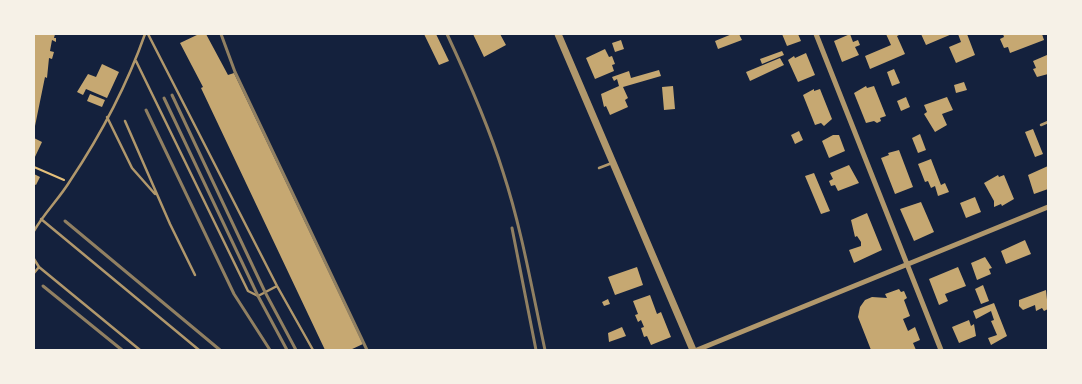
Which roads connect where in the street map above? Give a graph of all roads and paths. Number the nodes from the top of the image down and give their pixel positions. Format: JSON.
{"nodes":[{"id":1,"x":147,"y":34,"type":"edge"},
{"id":2,"x":558,"y":34,"type":"edge"},
{"id":3,"x":816,"y":34,"type":"edge"},
{"id":4,"x":136,"y":62,"type":"junction"},
{"id":5,"x":107,"y":117,"type":"junction"},
{"id":6,"x":126,"y":121,"type":"dead end"},
{"id":7,"x":1048,"y":122,"type":"edge"},
{"id":8,"x":1041,"y":125,"type":"dead end"},
{"id":9,"x":613,"y":163,"type":"junction"},
{"id":10,"x":34,"y":167,"type":"edge"},
{"id":11,"x":599,"y":168,"type":"dead end"},
{"id":12,"x":69,"y":183,"type":"junction"},
{"id":13,"x":158,"y":196,"type":"junction"},
{"id":14,"x":1048,"y":207,"type":"edge"},
{"id":15,"x":40,"y":219,"type":"junction"},
{"id":16,"x":34,"y":231,"type":"edge"},
{"id":17,"x":34,"y":259,"type":"edge"},
{"id":18,"x":906,"y":264,"type":"junction"},
{"id":19,"x":39,"y":267,"type":"junction"},
{"id":20,"x":34,"y":273,"type":"edge"},
{"id":21,"x":195,"y":275,"type":"dead end"},
{"id":22,"x":277,"y":286,"type":"junction"},
{"id":23,"x":140,"y":350,"type":"edge"},
{"id":24,"x":199,"y":350,"type":"edge"},
{"id":25,"x":313,"y":350,"type":"edge"},
{"id":26,"x":695,"y":350,"type":"edge"},
{"id":27,"x":941,"y":350,"type":"edge"}],
"edges":[{"from":1,"to":4,"type":"lane"},
{"from":1,"to":22,"type":"lane"},
{"from":2,"to":9,"type":"street"},
{"from":3,"to":18,"type":"street"},
{"from":4,"to":5,"type":"lane"},
{"from":4,"to":22,"type":"lane"},
{"from":5,"to":12,"type":"lane"},
{"from":5,"to":13,"type":"lane"},
{"from":6,"to":13,"type":"lane"},
{"from":7,"to":8,"type":"lane"},
{"from":9,"to":11,"type":"lane"},
{"from":9,"to":26,"type":"street"},
{"from":10,"to":12,"type":"path"},
{"from":12,"to":15,"type":"lane"},
{"from":13,"to":21,"type":"lane"},
{"from":14,"to":18,"type":"street"},
{"from":15,"to":16,"type":"lane"},
{"from":15,"to":24,"type":"lane"},
{"from":17,"to":19,"type":"lane"},
{"from":18,"to":26,"type":"street"},
{"from":18,"to":27,"type":"street"},
{"from":19,"to":20,"type":"lane"},
{"from":19,"to":23,"type":"lane"},
{"from":22,"to":25,"type":"lane"}]}
